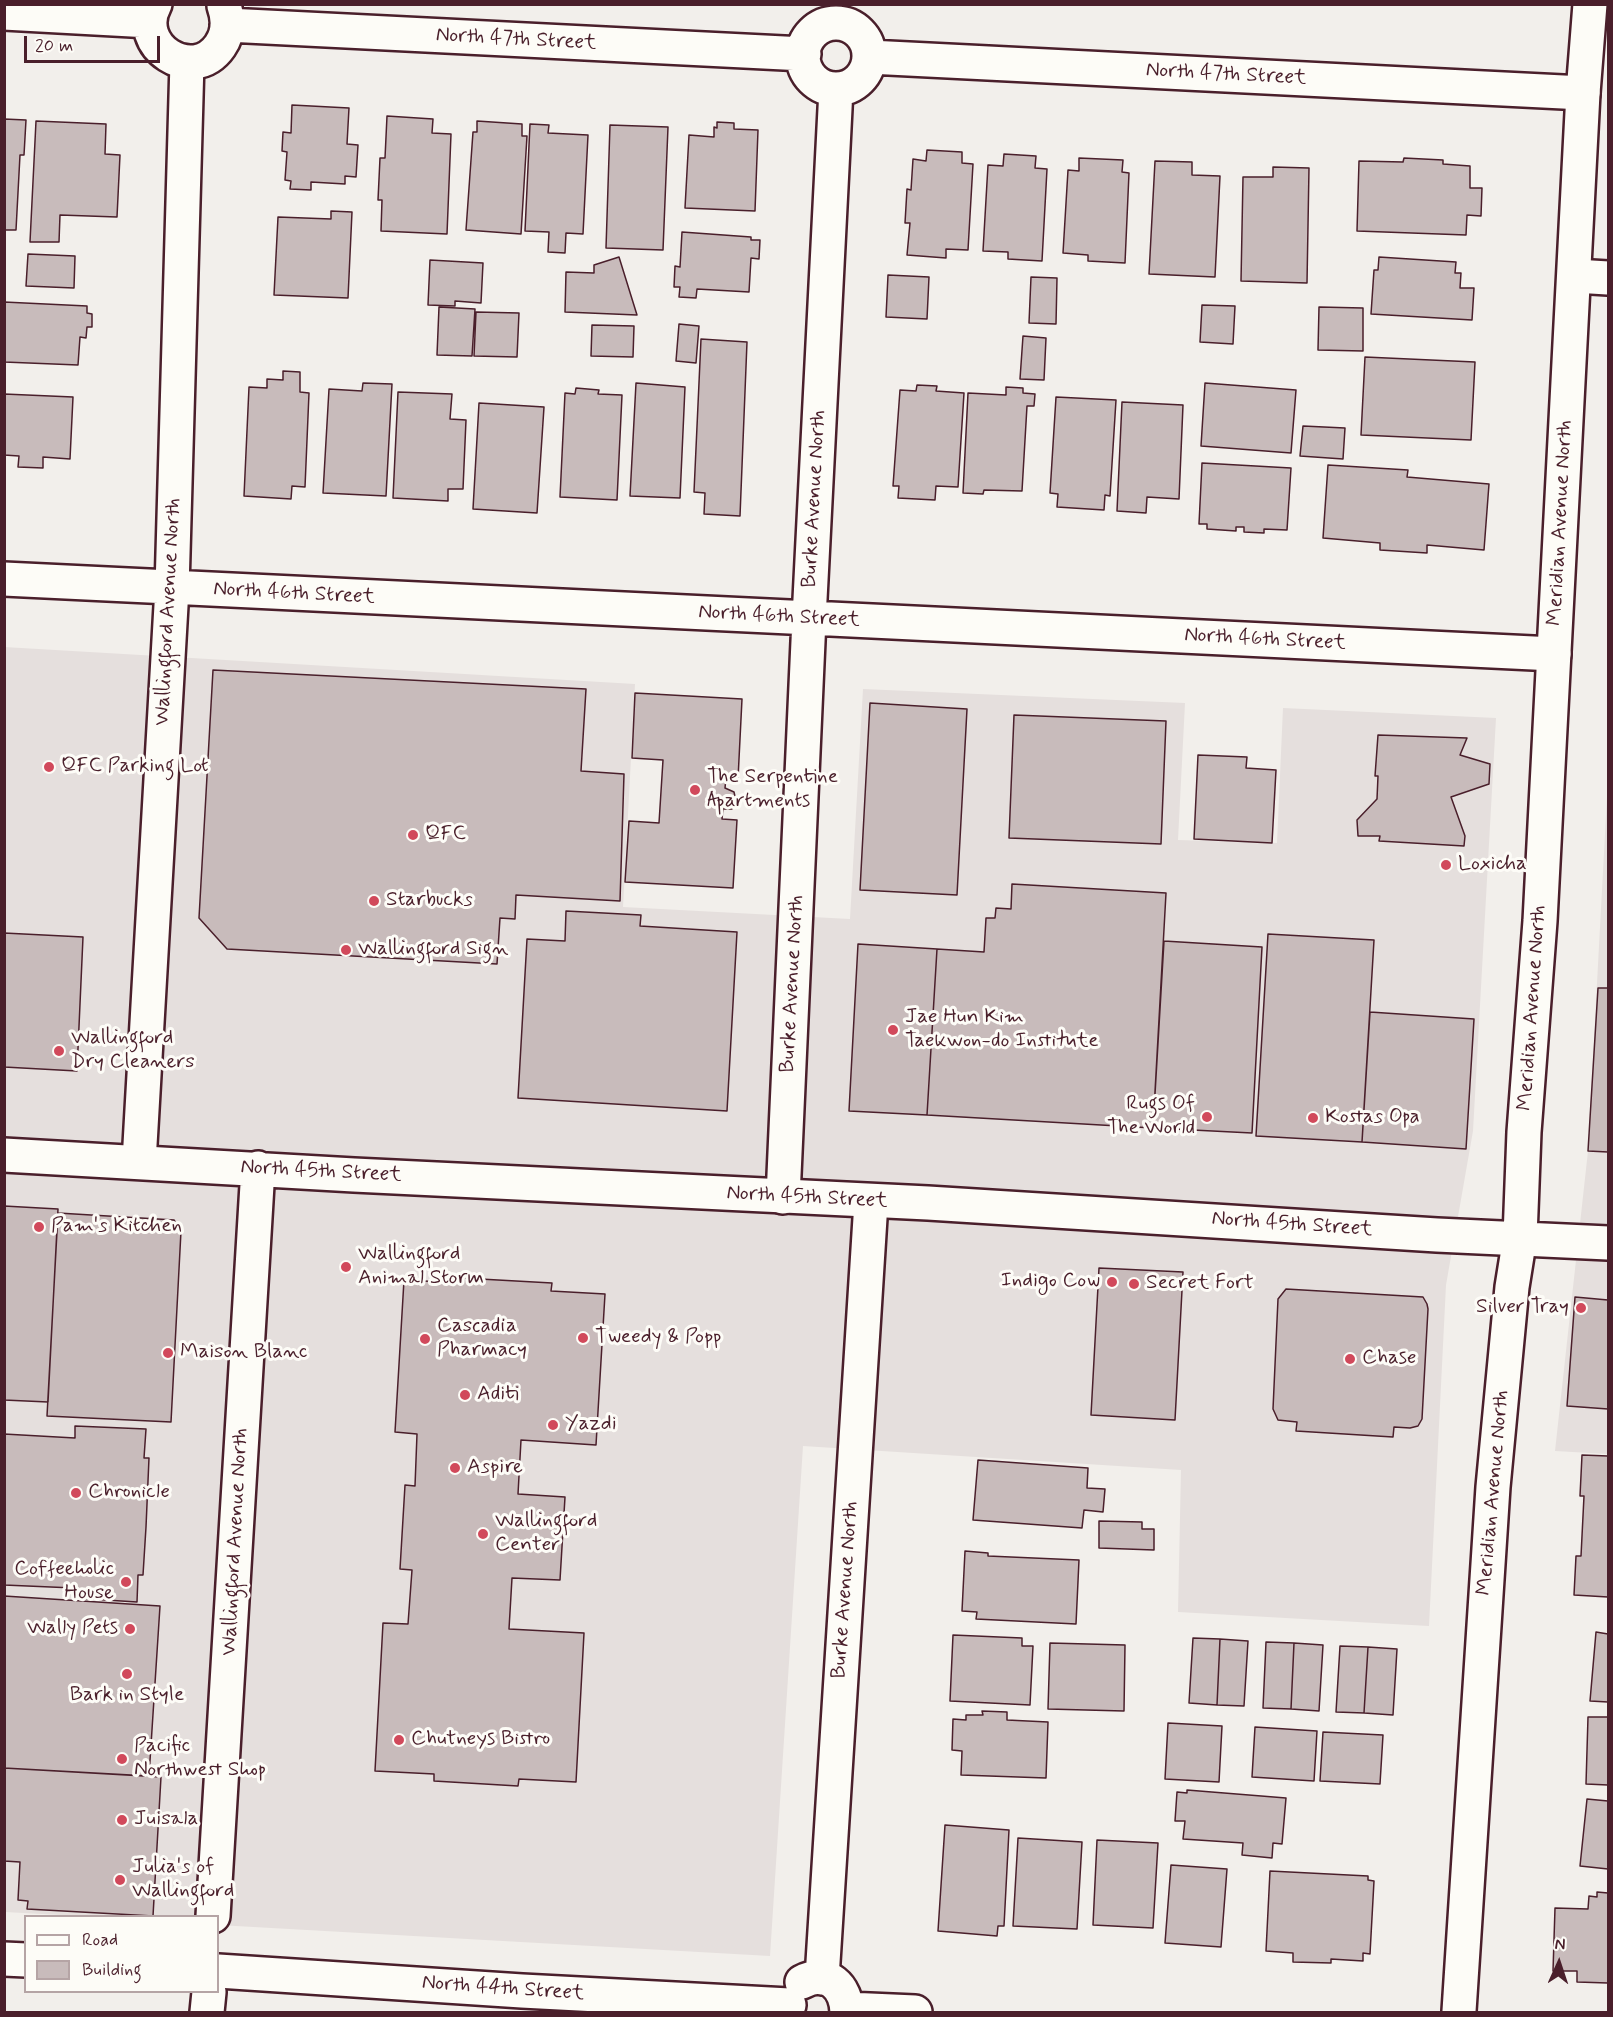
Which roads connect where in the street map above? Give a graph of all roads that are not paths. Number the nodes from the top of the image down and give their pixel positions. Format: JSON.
{"nodes":[{"id":1,"x":1590,"y":4,"type":"edge"},
{"id":2,"x":4,"y":13,"type":"edge"},
{"id":3,"x":153,"y":13,"type":"edge"},
{"id":4,"x":838,"y":14,"type":"edge"},
{"id":5,"x":225,"y":15,"type":"edge"},
{"id":6,"x":804,"y":54,"type":"junction"},
{"id":7,"x":869,"y":57,"type":"junction"},
{"id":8,"x":188,"y":62,"type":"junction"},
{"id":9,"x":836,"y":89,"type":"junction"},
{"id":10,"x":1583,"y":93,"type":"junction"},
{"id":11,"x":1575,"y":276,"type":"junction"},
{"id":12,"x":1608,"y":278,"type":"edge"},
{"id":13,"x":4,"y":579,"type":"edge"},
{"id":14,"x":172,"y":588,"type":"junction"},
{"id":15,"x":809,"y":619,"type":"junction"},
{"id":16,"x":1554,"y":654,"type":"junction"},
{"id":17,"x":4,"y":1155,"type":"edge"},
{"id":18,"x":139,"y":1162,"type":"junction"},
{"id":19,"x":258,"y":1168,"type":"junction"},
{"id":20,"x":783,"y":1197,"type":"junction"},
{"id":21,"x":871,"y":1202,"type":"junction"},
{"id":22,"x":1520,"y":1238,"type":"junction"},
{"id":23,"x":1608,"y":1243,"type":"edge"},
{"id":24,"x":213,"y":1915,"type":"edge"},
{"id":25,"x":4,"y":1959,"type":"edge"},
{"id":26,"x":24,"y":1960,"type":"edge"},
{"id":27,"x":219,"y":1971,"type":"edge"},
{"id":28,"x":822,"y":1978,"type":"junction"},
{"id":29,"x":209,"y":1993,"type":"edge"},
{"id":30,"x":789,"y":2009,"type":"edge"},
{"id":31,"x":847,"y":2011,"type":"edge"},
{"id":32,"x":1456,"y":2012,"type":"edge"},
{"id":33,"x":207,"y":2013,"type":"edge"},
{"id":34,"x":915,"y":2013,"type":"edge"}],
"edges":[{"from":1,"to":10,"type":"street","name":"Meridian Avenue North"},
{"from":2,"to":3,"type":"street"},
{"from":3,"to":8,"type":"street"},
{"from":4,"to":6,"type":"street"},
{"from":4,"to":7,"type":"street"},
{"from":5,"to":6,"type":"street","name":"North 47th Street"},
{"from":5,"to":8,"type":"street"},
{"from":6,"to":9,"type":"street"},
{"from":7,"to":9,"type":"street"},
{"from":7,"to":10,"type":"street","name":"North 47th Street"},
{"from":8,"to":14,"type":"street","name":"Wallingford Avenue North"},
{"from":9,"to":15,"type":"street","name":"Burke Avenue North"},
{"from":10,"to":11,"type":"street","name":"Meridian Avenue North"},
{"from":11,"to":12,"type":"street"},
{"from":11,"to":16,"type":"street","name":"Meridian Avenue North"},
{"from":13,"to":14,"type":"street","name":"North 46th Street"},
{"from":14,"to":15,"type":"street","name":"North 46th Street"},
{"from":14,"to":18,"type":"street","name":"Wallingford Avenue North"},
{"from":15,"to":16,"type":"street","name":"North 46th Street"},
{"from":15,"to":20,"type":"street","name":"Burke Avenue North"},
{"from":16,"to":22,"type":"street","name":"Meridian Avenue North"},
{"from":17,"to":18,"type":"street","name":"North 45th Street"},
{"from":18,"to":19,"type":"street","name":"North 45th Street"},
{"from":19,"to":20,"type":"street","name":"North 45th Street"},
{"from":19,"to":24,"type":"street","name":"Wallingford Avenue North"},
{"from":20,"to":21,"type":"street","name":"North 45th Street"},
{"from":21,"to":22,"type":"street","name":"North 45th Street"},
{"from":21,"to":28,"type":"street","name":"Burke Avenue North"},
{"from":22,"to":23,"type":"street","name":"North 45th Street"},
{"from":22,"to":32,"type":"street","name":"Meridian Avenue North"},
{"from":25,"to":26,"type":"street"},
{"from":27,"to":30,"type":"street","name":"North 44th Street"},
{"from":28,"to":30,"type":"street"},
{"from":28,"to":31,"type":"street"},
{"from":29,"to":33,"type":"street"},
{"from":31,"to":34,"type":"street"}]}
